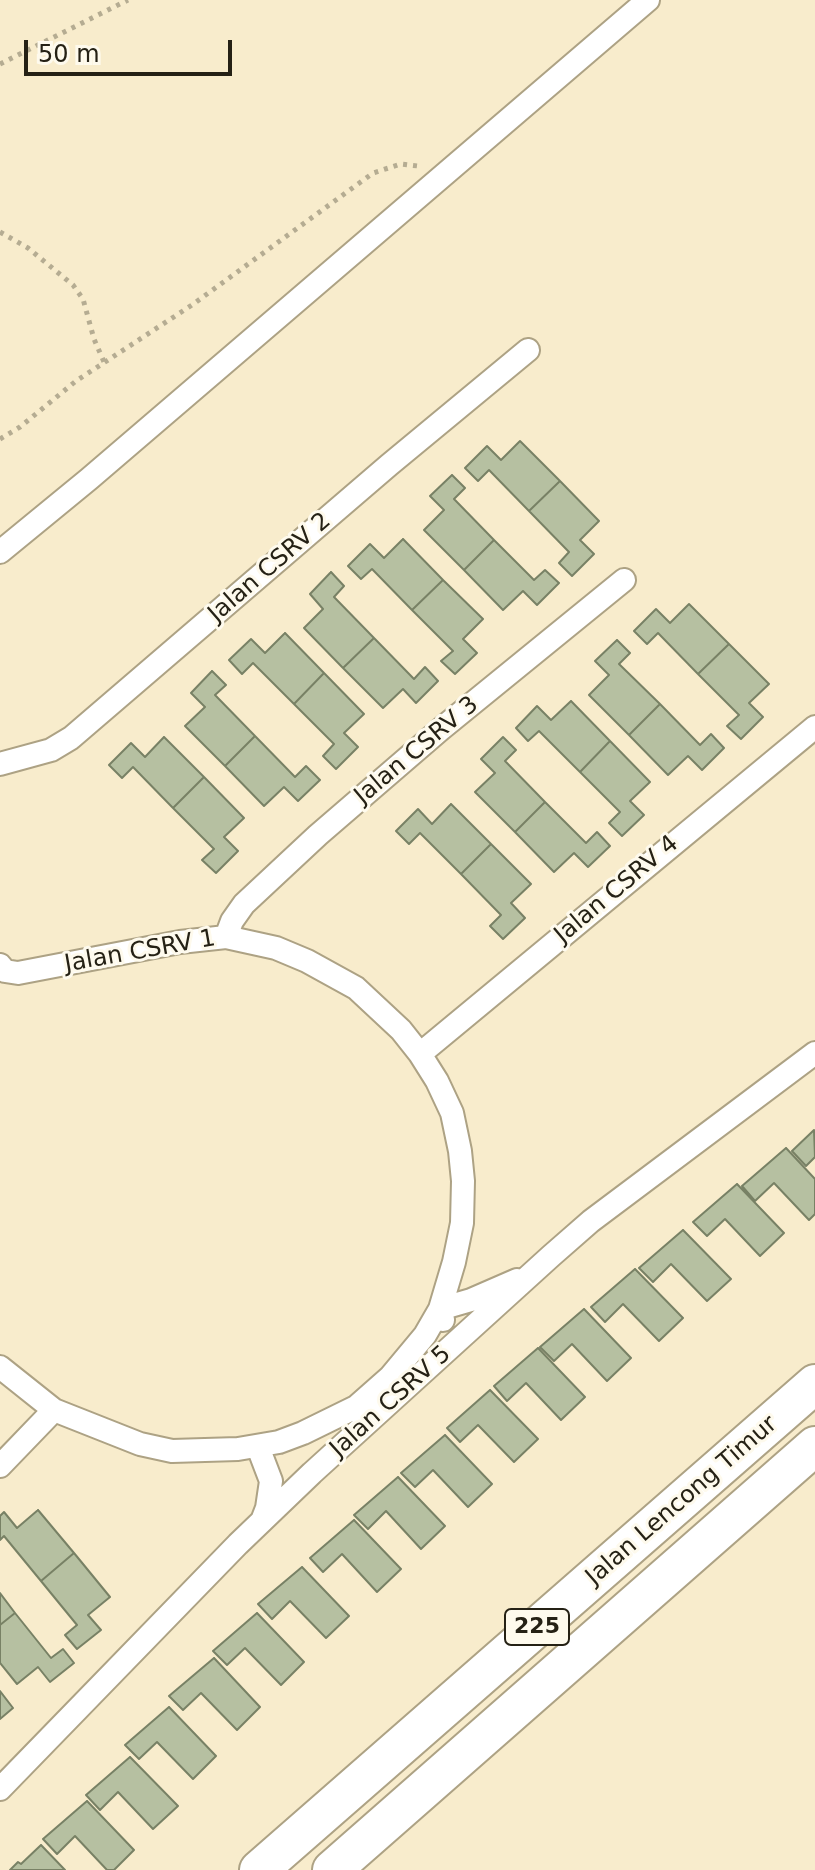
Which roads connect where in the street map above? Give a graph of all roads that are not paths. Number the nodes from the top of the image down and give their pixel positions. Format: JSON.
{"nodes":[{"id":1,"x":648,"y":0,"type":"edge"},
{"id":2,"x":528,"y":350,"type":"dead end"},
{"id":3,"x":0,"y":552,"type":"edge"},
{"id":4,"x":624,"y":580,"type":"dead end"},
{"id":5,"x":815,"y":727,"type":"edge"},
{"id":6,"x":0,"y":764,"type":"edge"},
{"id":7,"x":226,"y":937,"type":"junction"},
{"id":8,"x":0,"y":965,"type":"edge"},
{"id":9,"x":815,"y":1053,"type":"edge"},
{"id":10,"x":420,"y":1054,"type":"junction"},
{"id":11,"x":536,"y":1270,"type":"junction"},
{"id":12,"x":440,"y":1309,"type":"junction"},
{"id":13,"x":444,"y":1355,"type":"junction"},
{"id":14,"x":0,"y":1367,"type":"edge"},
{"id":15,"x":815,"y":1384,"type":"edge"},
{"id":16,"x":54,"y":1410,"type":"junction"},
{"id":17,"x":815,"y":1446,"type":"edge"},
{"id":18,"x":258,"y":1447,"type":"junction"},
{"id":19,"x":0,"y":1466,"type":"edge"},
{"id":20,"x":262,"y":1522,"type":"junction"},
{"id":21,"x":0,"y":1789,"type":"edge"},
{"id":22,"x":259,"y":1870,"type":"edge"},
{"id":23,"x":332,"y":1870,"type":"edge"}],
"edges":[{"from":1,"to":3,"type":"street"},
{"from":2,"to":6,"type":"street","name":"Jalan CSRV 2"},
{"from":4,"to":7,"type":"street","name":"Jalan CSRV 3"},
{"from":5,"to":10,"type":"street","name":"Jalan CSRV 4"},
{"from":7,"to":8,"type":"street","name":"Jalan CSRV 1"},
{"from":7,"to":10,"type":"street","name":"Jalan CSRV 1"},
{"from":9,"to":11,"type":"street","name":"Jalan CSRV 5"},
{"from":10,"to":12,"type":"street","name":"Jalan CSRV 1"},
{"from":11,"to":12,"type":"street"},
{"from":11,"to":13,"type":"street","name":"Jalan CSRV 5"},
{"from":12,"to":13,"type":"street"},
{"from":12,"to":18,"type":"street","name":"Jalan CSRV 1"},
{"from":13,"to":20,"type":"street","name":"Jalan CSRV 5"},
{"from":14,"to":16,"type":"street","name":"Jalan CSRV 1"},
{"from":15,"to":22,"type":"highway","name":"Jalan Lencong Timur","number":"225"},
{"from":16,"to":18,"type":"street","name":"Jalan CSRV 1"},
{"from":16,"to":19,"type":"street"},
{"from":17,"to":23,"type":"highway","name":"Jalan Lencong Timur","number":"225"},
{"from":18,"to":20,"type":"street"},
{"from":20,"to":21,"type":"street","name":"Jalan CSRV 5"}]}
